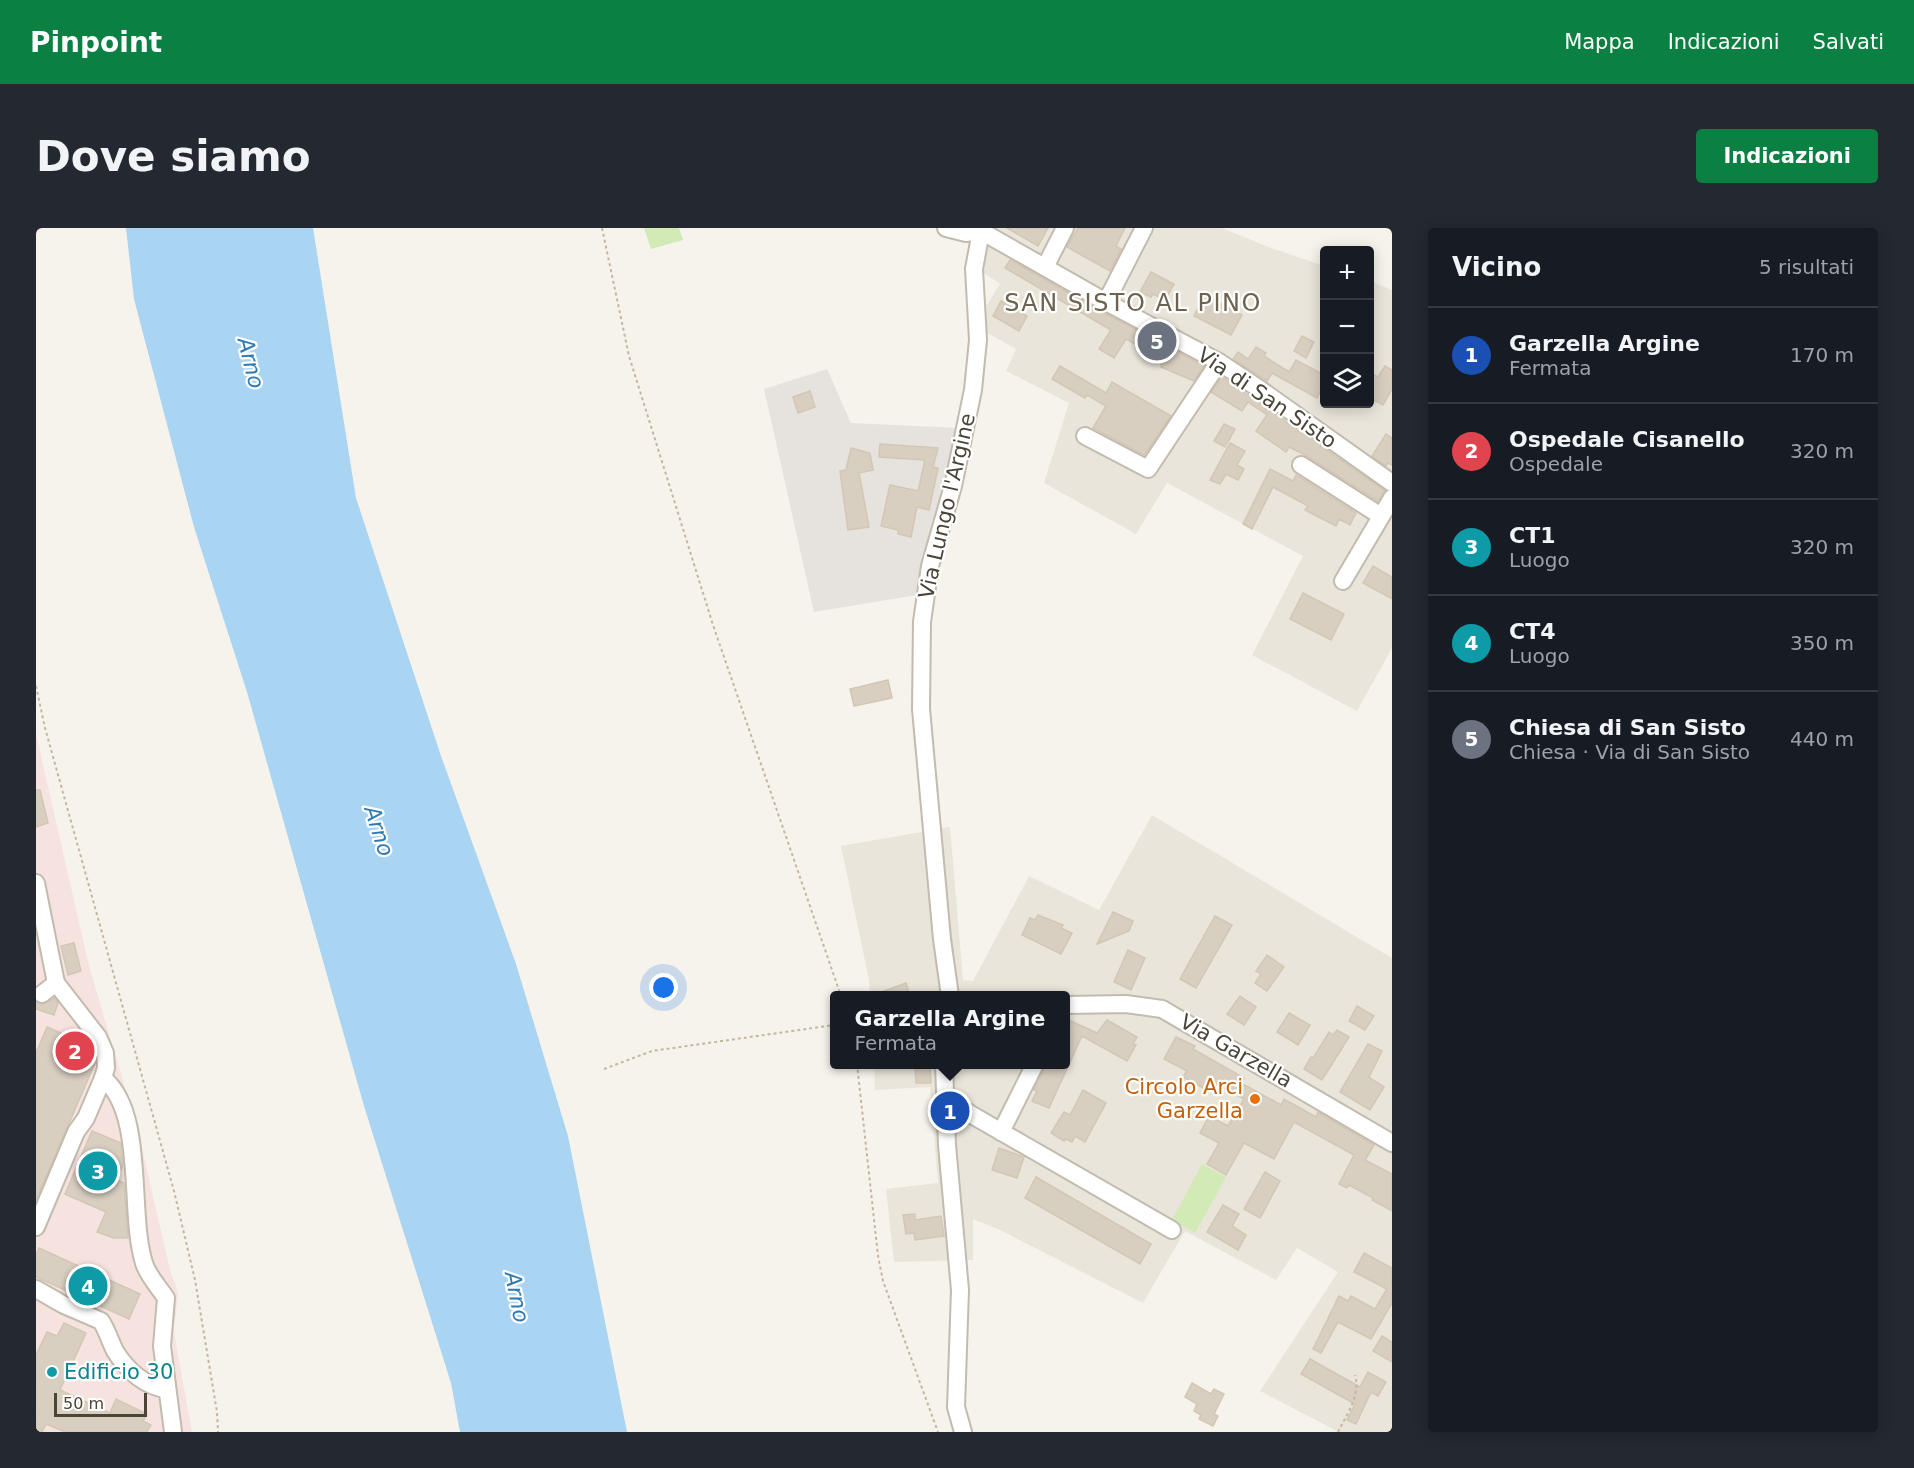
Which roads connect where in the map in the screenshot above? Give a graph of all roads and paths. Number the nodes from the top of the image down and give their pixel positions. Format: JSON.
{"nodes":[{"id":1,"x":602,"y":228,"type":"edge"},
{"id":2,"x":946,"y":228,"type":"edge"},
{"id":3,"x":1065,"y":228,"type":"edge"},
{"id":4,"x":1144,"y":228,"type":"edge"},
{"id":5,"x":981,"y":231,"type":"junction"},
{"id":6,"x":1045,"y":267,"type":"junction"},
{"id":7,"x":1106,"y":302,"type":"junction"},
{"id":8,"x":1219,"y":362,"type":"junction"},
{"id":9,"x":1085,"y":436,"type":"dead end"},
{"id":10,"x":1301,"y":465,"type":"dead end"},
{"id":11,"x":1392,"y":483,"type":"edge"},
{"id":12,"x":1392,"y":498,"type":"edge"},
{"id":13,"x":1381,"y":516,"type":"junction"},
{"id":14,"x":1343,"y":581,"type":"dead end"},
{"id":15,"x":36,"y":686,"type":"edge"},
{"id":16,"x":36,"y":883,"type":"edge"},
{"id":17,"x":56,"y":982,"type":"junction"},
{"id":18,"x":839,"y":991,"type":"edge"},
{"id":19,"x":949,"y":991,"type":"edge"},
{"id":20,"x":42,"y":994,"type":"dead end"},
{"id":21,"x":1070,"y":1005,"type":"edge"},
{"id":22,"x":830,"y":1026,"type":"edge"},
{"id":23,"x":604,"y":1069,"type":"dead end"},
{"id":24,"x":857,"y":1069,"type":"edge"},
{"id":25,"x":944,"y":1069,"type":"edge"},
{"id":26,"x":1033,"y":1069,"type":"edge"},
{"id":27,"x":103,"y":1078,"type":"junction"},
{"id":28,"x":945,"y":1097,"type":"junction"},
{"id":29,"x":1001,"y":1132,"type":"junction"},
{"id":30,"x":1392,"y":1143,"type":"edge"},
{"id":31,"x":36,"y":1227,"type":"edge"},
{"id":32,"x":1172,"y":1230,"type":"dead end"},
{"id":33,"x":36,"y":1289,"type":"edge"},
{"id":34,"x":1355,"y":1375,"type":"dead end"},
{"id":35,"x":167,"y":1389,"type":"junction"},
{"id":36,"x":173,"y":1432,"type":"edge"},
{"id":37,"x":218,"y":1432,"type":"edge"},
{"id":38,"x":938,"y":1432,"type":"edge"},
{"id":39,"x":963,"y":1432,"type":"edge"},
{"id":40,"x":1338,"y":1432,"type":"edge"}],
"edges":[{"from":1,"to":18,"type":"path"},
{"from":2,"to":5,"type":"street","name":"Via di San Sisto"},
{"from":3,"to":6,"type":"street"},
{"from":4,"to":7,"type":"street"},
{"from":5,"to":6,"type":"street","name":"Via di San Sisto"},
{"from":5,"to":19,"type":"street","name":"Via Lungo l'Argine"},
{"from":6,"to":7,"type":"street","name":"Via di San Sisto"},
{"from":7,"to":8,"type":"street","name":"Via di San Sisto"},
{"from":8,"to":9,"type":"street"},
{"from":8,"to":11,"type":"street","name":"Via di San Sisto"},
{"from":10,"to":13,"type":"street"},
{"from":12,"to":13,"type":"street"},
{"from":13,"to":14,"type":"street"},
{"from":15,"to":37,"type":"path"},
{"from":16,"to":17,"type":"street"},
{"from":17,"to":20,"type":"street"},
{"from":17,"to":27,"type":"street"},
{"from":21,"to":30,"type":"street","name":"Via Garzella"},
{"from":22,"to":23,"type":"path"},
{"from":24,"to":38,"type":"path"},
{"from":25,"to":28,"type":"street"},
{"from":26,"to":29,"type":"street"},
{"from":27,"to":31,"type":"street"},
{"from":27,"to":35,"type":"street"},
{"from":28,"to":29,"type":"street"},
{"from":28,"to":39,"type":"street"},
{"from":29,"to":32,"type":"street"},
{"from":33,"to":35,"type":"street"},
{"from":34,"to":40,"type":"path"},
{"from":35,"to":36,"type":"street"}]}
